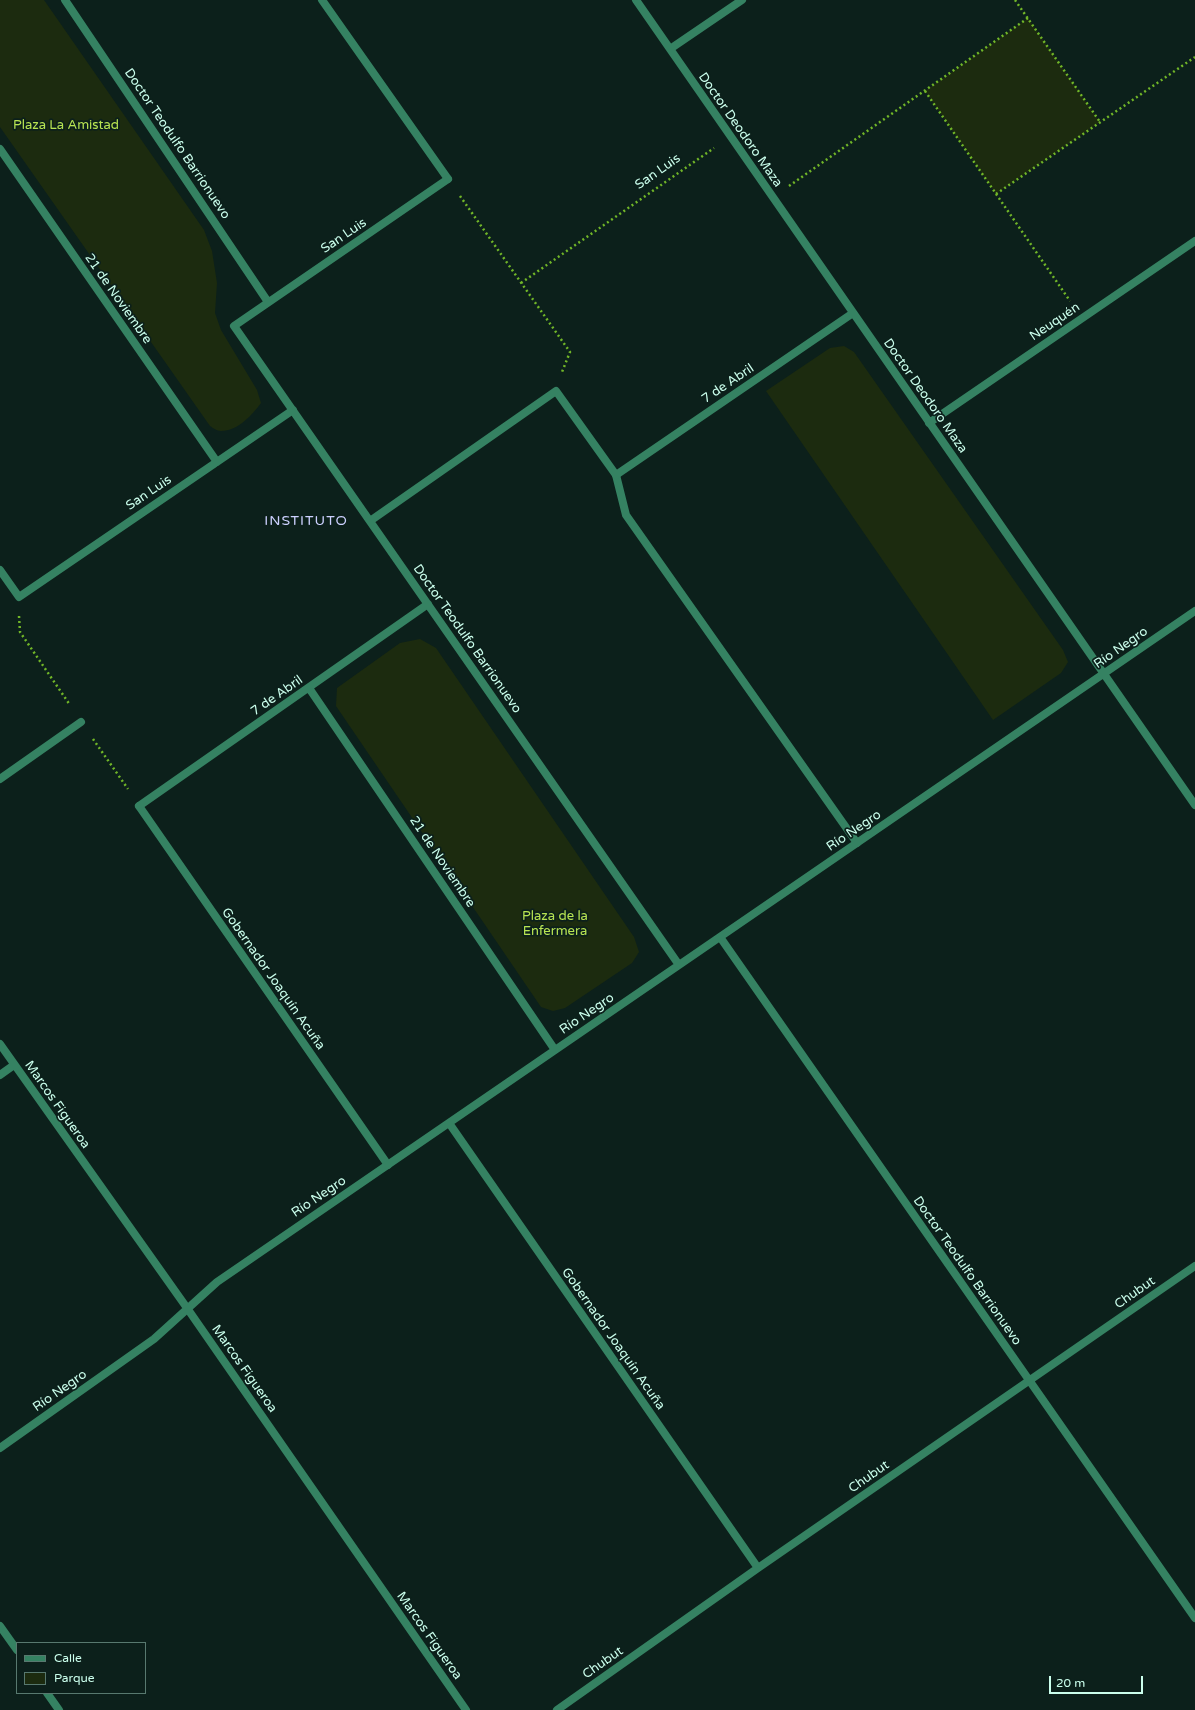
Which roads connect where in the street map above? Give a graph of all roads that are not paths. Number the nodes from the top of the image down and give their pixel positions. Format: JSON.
{"nodes":[{"id":1,"x":65,"y":0,"type":"edge"},
{"id":2,"x":322,"y":0,"type":"edge"},
{"id":3,"x":636,"y":0,"type":"edge"},
{"id":4,"x":742,"y":0,"type":"edge"},
{"id":5,"x":670,"y":50,"type":"junction"},
{"id":6,"x":0,"y":149,"type":"edge"},
{"id":7,"x":1195,"y":241,"type":"edge"},
{"id":8,"x":268,"y":302,"type":"junction"},
{"id":9,"x":853,"y":313,"type":"junction"},
{"id":10,"x":234,"y":326,"type":"joint"},
{"id":11,"x":293,"y":410,"type":"junction"},
{"id":12,"x":929,"y":423,"type":"junction"},
{"id":13,"x":217,"y":462,"type":"junction"},
{"id":14,"x":616,"y":475,"type":"junction"},
{"id":15,"x":370,"y":521,"type":"junction"},
{"id":16,"x":0,"y":570,"type":"edge"},
{"id":17,"x":428,"y":604,"type":"junction"},
{"id":18,"x":1195,"y":611,"type":"edge"},
{"id":19,"x":1104,"y":675,"type":"junction"},
{"id":20,"x":309,"y":688,"type":"junction"},
{"id":21,"x":81,"y":722,"type":"dead end"},
{"id":22,"x":0,"y":778,"type":"edge"},
{"id":23,"x":1195,"y":805,"type":"edge"},
{"id":24,"x":139,"y":806,"type":"joint"},
{"id":25,"x":857,"y":843,"type":"junction"},
{"id":26,"x":720,"y":937,"type":"junction"},
{"id":27,"x":679,"y":965,"type":"junction"},
{"id":28,"x":0,"y":1044,"type":"edge"},
{"id":29,"x":555,"y":1050,"type":"junction"},
{"id":30,"x":14,"y":1065,"type":"junction"},
{"id":31,"x":0,"y":1075,"type":"edge"},
{"id":32,"x":449,"y":1123,"type":"junction"},
{"id":33,"x":388,"y":1165,"type":"junction"},
{"id":34,"x":1195,"y":1266,"type":"edge"},
{"id":35,"x":187,"y":1308,"type":"junction"},
{"id":36,"x":1029,"y":1381,"type":"junction"},
{"id":37,"x":0,"y":1448,"type":"edge"},
{"id":38,"x":758,"y":1568,"type":"junction"},
{"id":39,"x":1195,"y":1618,"type":"edge"},
{"id":40,"x":0,"y":1626,"type":"edge"},
{"id":41,"x":16,"y":1649,"type":"edge"},
{"id":42,"x":48,"y":1694,"type":"edge"},
{"id":43,"x":59,"y":1710,"type":"edge"},
{"id":44,"x":466,"y":1710,"type":"edge"},
{"id":45,"x":557,"y":1710,"type":"edge"}],
"edges":[{"from":1,"to":8,"type":"street","name":"Doctor Teodulfo Barrionuevo"},
{"from":2,"to":8,"type":"street","name":"San Luis"},
{"from":3,"to":5,"type":"street","name":"Doctor Deodoro Maza"},
{"from":4,"to":5,"type":"street"},
{"from":5,"to":9,"type":"street","name":"Doctor Deodoro Maza"},
{"from":6,"to":13,"type":"street","name":"21 de Noviembre"},
{"from":7,"to":12,"type":"street","name":"Neuquén"},
{"from":8,"to":10,"type":"street","name":"San Luis"},
{"from":9,"to":12,"type":"street","name":"Doctor Deodoro Maza"},
{"from":9,"to":14,"type":"street","name":"7 de Abril"},
{"from":10,"to":11,"type":"street","name":"Doctor Teodulfo Barrionuevo"},
{"from":11,"to":13,"type":"street","name":"San Luis"},
{"from":11,"to":15,"type":"street","name":"Doctor Teodulfo Barrionuevo"},
{"from":12,"to":19,"type":"street","name":"Doctor Deodoro Maza"},
{"from":13,"to":16,"type":"street","name":"San Luis"},
{"from":14,"to":15,"type":"street"},
{"from":14,"to":25,"type":"street"},
{"from":15,"to":17,"type":"street","name":"Doctor Teodulfo Barrionuevo"},
{"from":17,"to":20,"type":"street","name":"7 de Abril"},
{"from":17,"to":27,"type":"street","name":"Doctor Teodulfo Barrionuevo"},
{"from":18,"to":19,"type":"street","name":"Río Negro"},
{"from":19,"to":23,"type":"street","name":"Doctor Deodoro Maza"},
{"from":19,"to":25,"type":"street","name":"Río Negro"},
{"from":20,"to":24,"type":"street","name":"7 de Abril"},
{"from":20,"to":29,"type":"street","name":"21 de Noviembre"},
{"from":21,"to":22,"type":"street"},
{"from":24,"to":33,"type":"street","name":"Gobernador Joaquín Acuña"},
{"from":25,"to":26,"type":"street","name":"Río Negro"},
{"from":26,"to":27,"type":"street","name":"Río Negro"},
{"from":26,"to":36,"type":"street","name":"Doctor Teodulfo Barrionuevo"},
{"from":27,"to":29,"type":"street","name":"Río Negro"},
{"from":28,"to":30,"type":"street","name":"Marcos Figueroa"},
{"from":29,"to":32,"type":"street","name":"Río Negro"},
{"from":30,"to":31,"type":"street"},
{"from":30,"to":35,"type":"street","name":"Marcos Figueroa"},
{"from":32,"to":33,"type":"street","name":"Río Negro"},
{"from":32,"to":38,"type":"street","name":"Gobernador Joaquín Acuña"},
{"from":33,"to":35,"type":"street","name":"Río Negro"},
{"from":34,"to":36,"type":"street","name":"Chubut"},
{"from":35,"to":37,"type":"street","name":"Río Negro"},
{"from":35,"to":44,"type":"street","name":"Marcos Figueroa"},
{"from":36,"to":38,"type":"street","name":"Chubut"},
{"from":36,"to":39,"type":"street","name":"Doctor Teodulfo Barrionuevo"},
{"from":38,"to":45,"type":"street","name":"Chubut"},
{"from":40,"to":41,"type":"street"},
{"from":42,"to":43,"type":"street"}]}
